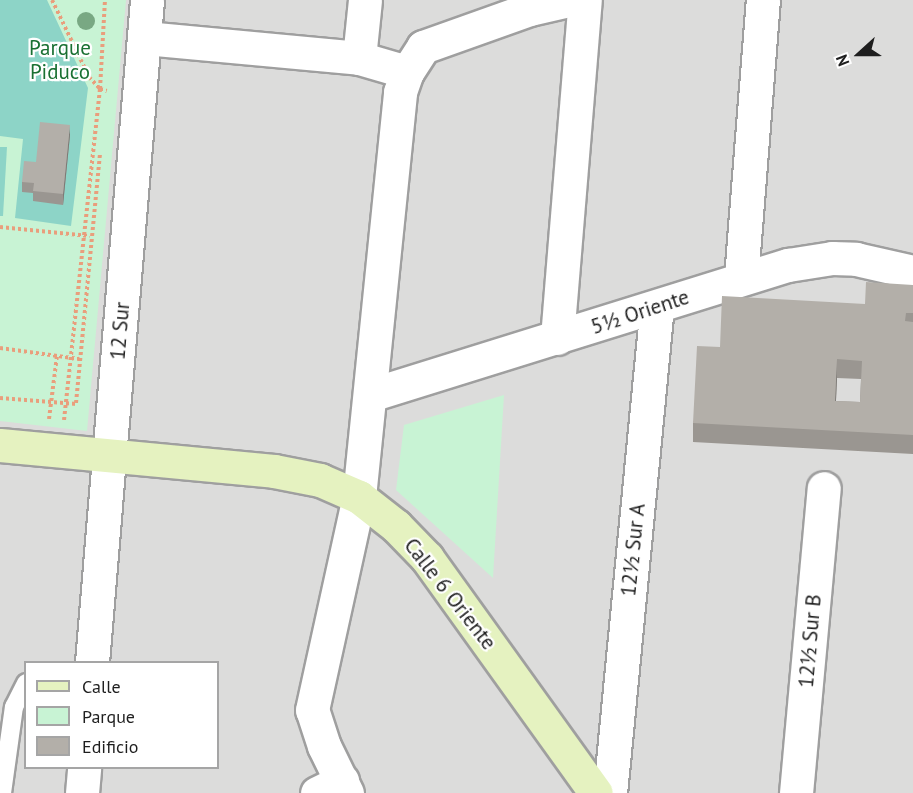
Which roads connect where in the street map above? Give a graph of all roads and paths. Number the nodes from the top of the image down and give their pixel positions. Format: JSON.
{"nodes":[{"id":1,"x":52,"y":0,"type":"edge"},
{"id":2,"x":105,"y":0,"type":"edge"},
{"id":3,"x":147,"y":0,"type":"edge"},
{"id":4,"x":365,"y":0,"type":"edge"},
{"id":5,"x":568,"y":0,"type":"edge"},
{"id":6,"x":585,"y":0,"type":"edge"},
{"id":7,"x":763,"y":0,"type":"edge"},
{"id":8,"x":530,"y":5,"type":"edge"},
{"id":9,"x":145,"y":38,"type":"junction"},
{"id":10,"x":359,"y":58,"type":"junction"},
{"id":11,"x":407,"y":72,"type":"junction"},
{"id":12,"x":108,"y":81,"type":"dead end"},
{"id":13,"x":100,"y":89,"type":"junction"},
{"id":14,"x":107,"y":91,"type":"junction"},
{"id":15,"x":106,"y":102,"type":"dead end"},
{"id":16,"x":101,"y":147,"type":"dead end"},
{"id":17,"x":0,"y":226,"type":"edge"},
{"id":18,"x":84,"y":235,"type":"junction"},
{"id":19,"x":90,"y":236,"type":"junction"},
{"id":20,"x":913,"y":272,"type":"edge"},
{"id":21,"x":741,"y":278,"type":"junction"},
{"id":22,"x":657,"y":307,"type":"junction"},
{"id":23,"x":557,"y":338,"type":"junction"},
{"id":24,"x":0,"y":348,"type":"edge"},
{"id":25,"x":57,"y":356,"type":"junction"},
{"id":26,"x":71,"y":358,"type":"junction"},
{"id":27,"x":79,"y":359,"type":"junction"},
{"id":28,"x":370,"y":395,"type":"junction"},
{"id":29,"x":0,"y":398,"type":"edge"},
{"id":30,"x":51,"y":402,"type":"junction"},
{"id":31,"x":76,"y":404,"type":"dead end"},
{"id":32,"x":0,"y":445,"type":"edge"},
{"id":33,"x":54,"y":451,"type":"junction"},
{"id":34,"x":109,"y":455,"type":"junction"},
{"id":35,"x":824,"y":488,"type":"dead end"},
{"id":36,"x":359,"y":497,"type":"junction"},
{"id":37,"x":92,"y":661,"type":"edge"},
{"id":38,"x":24,"y":687,"type":"edge"},
{"id":39,"x":84,"y":769,"type":"edge"},
{"id":40,"x":335,"y":789,"type":"edge"},
{"id":41,"x":2,"y":793,"type":"edge"},
{"id":42,"x":82,"y":793,"type":"edge"},
{"id":43,"x":596,"y":793,"type":"edge"},
{"id":44,"x":610,"y":793,"type":"edge"},
{"id":45,"x":796,"y":793,"type":"edge"}],
"edges":[{"from":1,"to":13,"type":"path"},
{"from":2,"to":13,"type":"path"},
{"from":3,"to":9,"type":"street","name":"12 Sur"},
{"from":4,"to":10,"type":"street"},
{"from":5,"to":8,"type":"street"},
{"from":6,"to":23,"type":"street"},
{"from":7,"to":21,"type":"street"},
{"from":8,"to":11,"type":"street"},
{"from":9,"to":10,"type":"street"},
{"from":9,"to":34,"type":"street","name":"12 Sur"},
{"from":10,"to":11,"type":"street"},
{"from":11,"to":28,"type":"street"},
{"from":12,"to":14,"type":"path"},
{"from":13,"to":14,"type":"path"},
{"from":13,"to":18,"type":"path"},
{"from":14,"to":15,"type":"path"},
{"from":16,"to":19,"type":"path"},
{"from":17,"to":18,"type":"path"},
{"from":18,"to":19,"type":"path"},
{"from":18,"to":26,"type":"path"},
{"from":19,"to":27,"type":"path"},
{"from":20,"to":21,"type":"street","name":"5½ Oriente"},
{"from":21,"to":22,"type":"street","name":"5½ Oriente"},
{"from":22,"to":23,"type":"street","name":"5½ Oriente"},
{"from":22,"to":44,"type":"street","name":"12½ Sur A"},
{"from":23,"to":28,"type":"street","name":"5½ Oriente"},
{"from":24,"to":25,"type":"path"},
{"from":25,"to":26,"type":"path"},
{"from":25,"to":30,"type":"path"},
{"from":26,"to":27,"type":"path"},
{"from":26,"to":33,"type":"path"},
{"from":27,"to":31,"type":"path"},
{"from":28,"to":36,"type":"street"},
{"from":29,"to":30,"type":"path"},
{"from":30,"to":33,"type":"path"},
{"from":32,"to":33,"type":"main road","name":"Calle 6 Oriente"},
{"from":33,"to":34,"type":"main road","name":"Calle 6 Oriente"},
{"from":34,"to":36,"type":"main road","name":"Calle 6 Oriente"},
{"from":34,"to":37,"type":"street","name":"12 Sur"},
{"from":35,"to":45,"type":"street","name":"12½ Sur B"},
{"from":36,"to":40,"type":"street"},
{"from":36,"to":43,"type":"main road","name":"Calle 6 Oriente"},
{"from":38,"to":41,"type":"lane"},
{"from":39,"to":42,"type":"street"}]}
